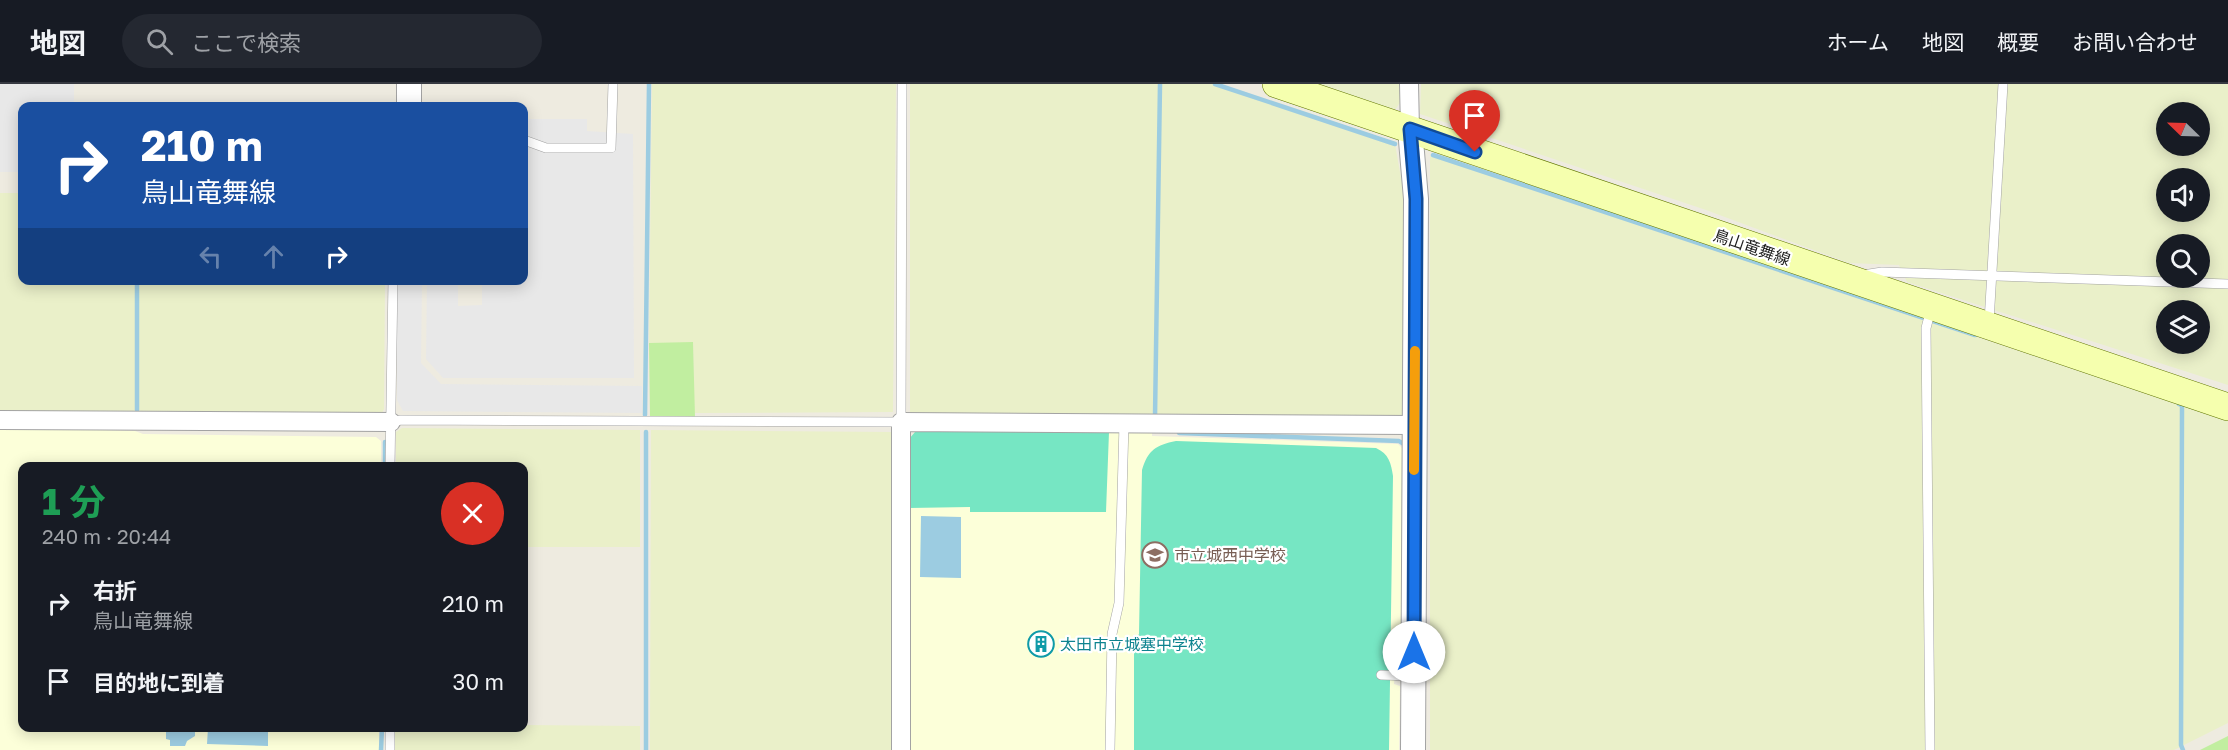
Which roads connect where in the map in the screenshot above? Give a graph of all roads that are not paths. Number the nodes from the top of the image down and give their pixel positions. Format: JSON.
{"nodes":[{"id":1,"x":395,"y":84,"type":"edge"},
{"id":2,"x":409,"y":84,"type":"edge"},
{"id":3,"x":612,"y":84,"type":"edge"},
{"id":4,"x":902,"y":84,"type":"edge"},
{"id":5,"x":1276,"y":84,"type":"edge"},
{"id":6,"x":1409,"y":84,"type":"edge"},
{"id":7,"x":2003,"y":84,"type":"edge"},
{"id":8,"x":395,"y":102,"type":"edge"},
{"id":9,"x":409,"y":102,"type":"edge"},
{"id":10,"x":1410,"y":129,"type":"junction"},
{"id":11,"x":528,"y":141,"type":"edge"},
{"id":12,"x":1992,"y":275,"type":"junction"},
{"id":13,"x":1849,"y":280,"type":"junction"},
{"id":14,"x":2228,"y":284,"type":"edge"},
{"id":15,"x":393,"y":285,"type":"edge"},
{"id":16,"x":1932,"y":309,"type":"junction"},
{"id":17,"x":1988,"y":327,"type":"junction"},
{"id":18,"x":2228,"y":407,"type":"edge"},
{"id":19,"x":0,"y":420,"type":"edge"},
{"id":20,"x":391,"y":422,"type":"junction"},
{"id":21,"x":901,"y":422,"type":"junction"},
{"id":22,"x":1124,"y":424,"type":"junction"},
{"id":23,"x":1414,"y":425,"type":"junction"},
{"id":24,"x":390,"y":462,"type":"edge"},
{"id":25,"x":1381,"y":675,"type":"dead end"},
{"id":26,"x":1405,"y":676,"type":"junction"},
{"id":27,"x":390,"y":732,"type":"edge"},
{"id":28,"x":390,"y":750,"type":"edge"},
{"id":29,"x":901,"y":750,"type":"edge"},
{"id":30,"x":1110,"y":750,"type":"edge"},
{"id":31,"x":1413,"y":750,"type":"edge"},
{"id":32,"x":1930,"y":750,"type":"edge"}],
"edges":[{"from":1,"to":8,"type":"street"},
{"from":2,"to":9,"type":"street"},
{"from":3,"to":11,"type":"lane"},
{"from":4,"to":21,"type":"lane"},
{"from":5,"to":10,"type":"main road","name":"鳥山竜舞線"},
{"from":6,"to":10,"type":"street"},
{"from":7,"to":12,"type":"lane"},
{"from":10,"to":13,"type":"main road","name":"鳥山竜舞線"},
{"from":10,"to":23,"type":"street"},
{"from":12,"to":13,"type":"lane"},
{"from":12,"to":14,"type":"lane"},
{"from":12,"to":17,"type":"lane"},
{"from":13,"to":16,"type":"main road","name":"鳥山竜舞線"},
{"from":15,"to":20,"type":"lane"},
{"from":16,"to":17,"type":"main road","name":"鳥山竜舞線"},
{"from":16,"to":32,"type":"lane"},
{"from":17,"to":18,"type":"main road","name":"鳥山竜舞線"},
{"from":19,"to":20,"type":"street"},
{"from":20,"to":21,"type":"lane"},
{"from":20,"to":24,"type":"lane"},
{"from":21,"to":22,"type":"street"},
{"from":21,"to":29,"type":"street"},
{"from":22,"to":23,"type":"street"},
{"from":22,"to":30,"type":"lane"},
{"from":23,"to":26,"type":"street"},
{"from":25,"to":26,"type":"lane"},
{"from":26,"to":31,"type":"street"},
{"from":27,"to":28,"type":"lane"}]}
